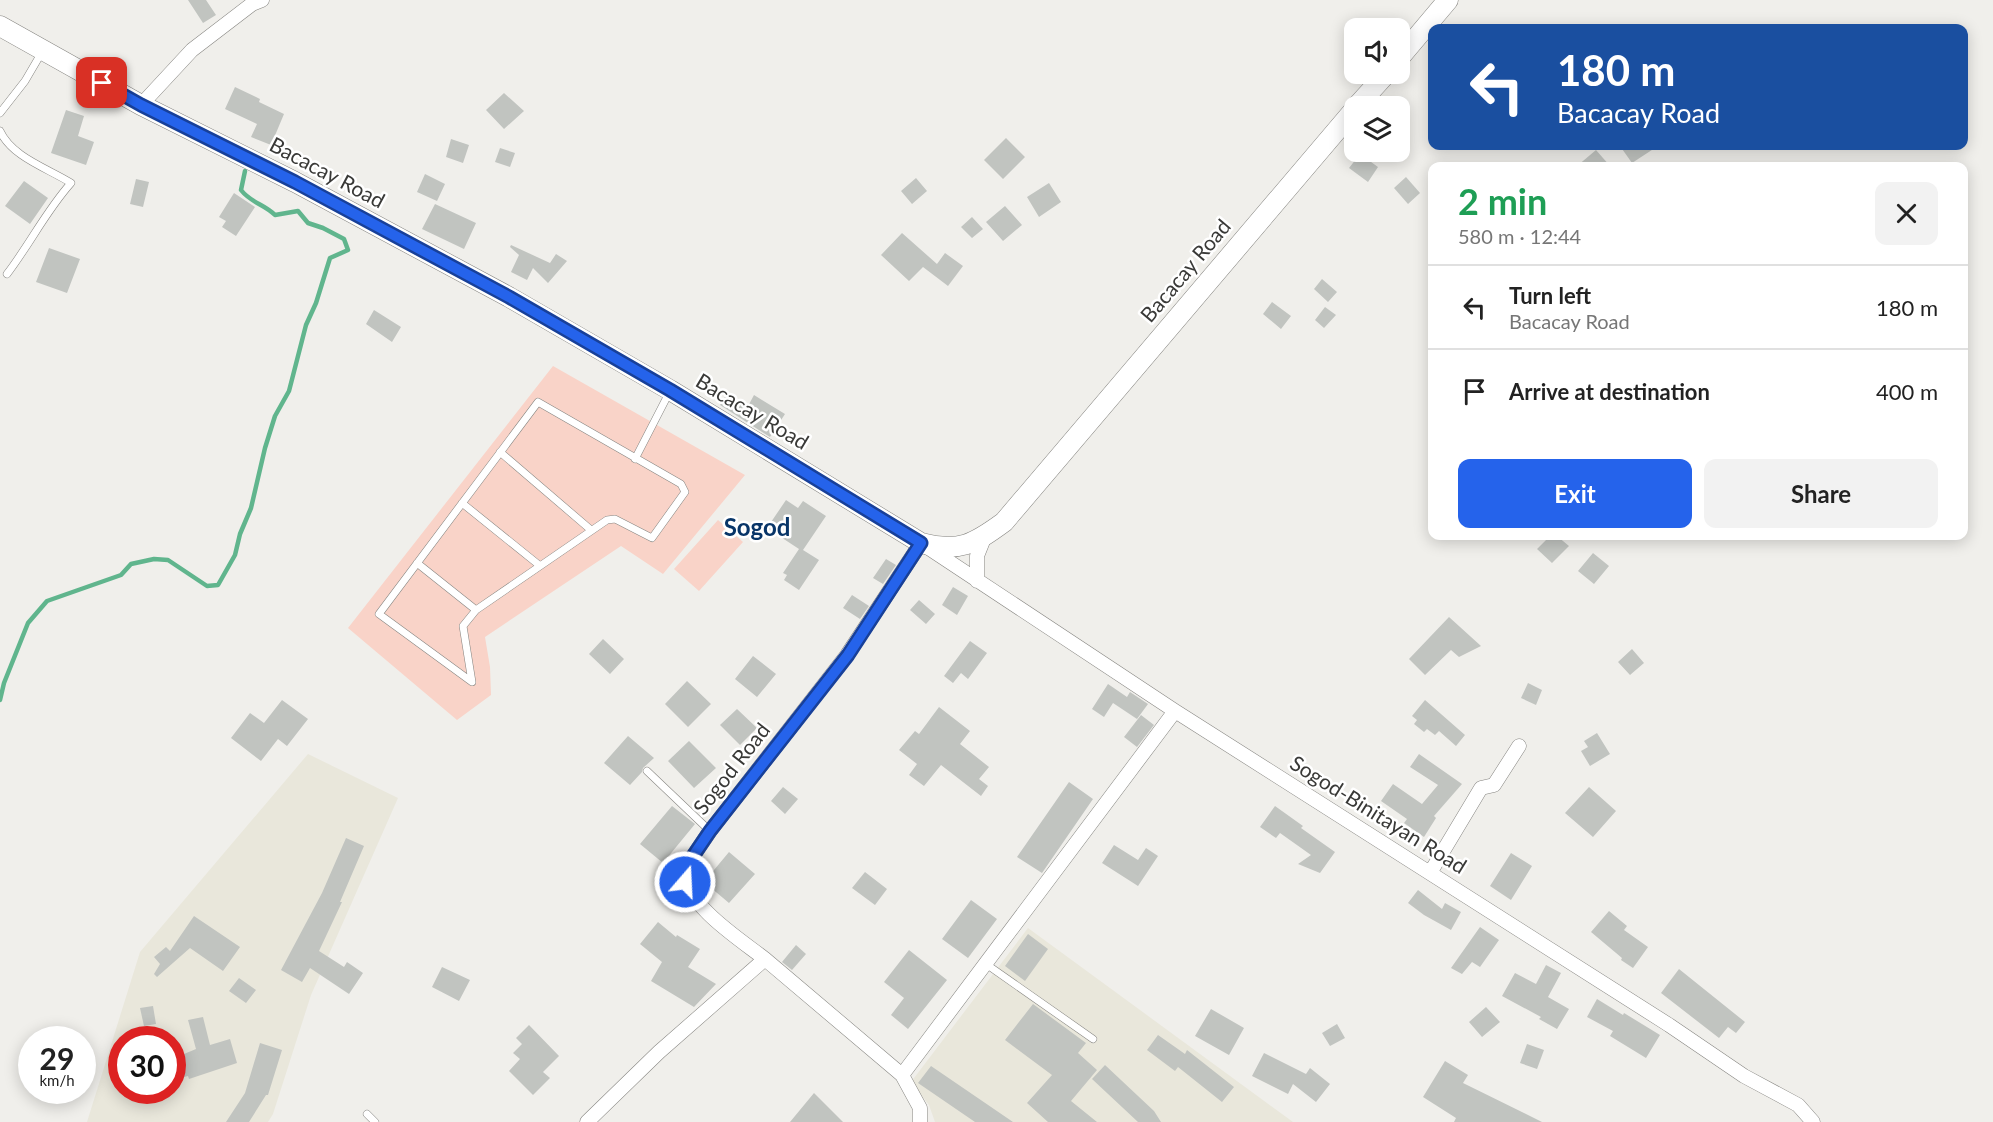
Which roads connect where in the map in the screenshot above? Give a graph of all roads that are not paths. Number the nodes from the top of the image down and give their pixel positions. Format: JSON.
{"nodes":[{"id":1,"x":262,"y":0,"type":"edge"},
{"id":2,"x":1448,"y":0,"type":"edge"},
{"id":3,"x":0,"y":26,"type":"edge"},
{"id":4,"x":1410,"y":45,"type":"edge"},
{"id":5,"x":44,"y":50,"type":"junction"},
{"id":6,"x":1377,"y":84,"type":"edge"},
{"id":7,"x":1367,"y":96,"type":"edge"},
{"id":8,"x":141,"y":105,"type":"junction"},
{"id":9,"x":0,"y":113,"type":"edge"},
{"id":10,"x":0,"y":122,"type":"edge"},
{"id":11,"x":1344,"y":122,"type":"edge"},
{"id":12,"x":0,"y":131,"type":"edge"},
{"id":13,"x":7,"y":274,"type":"dead end"},
{"id":14,"x":670,"y":390,"type":"junction"},
{"id":15,"x":501,"y":452,"type":"junction"},
{"id":16,"x":635,"y":459,"type":"junction"},
{"id":17,"x":462,"y":503,"type":"junction"},
{"id":18,"x":591,"y":530,"type":"junction"},
{"id":19,"x":985,"y":536,"type":"junction"},
{"id":20,"x":921,"y":543,"type":"junction"},
{"id":21,"x":417,"y":563,"type":"junction"},
{"id":22,"x":539,"y":565,"type":"junction"},
{"id":23,"x":977,"y":581,"type":"junction"},
{"id":24,"x":476,"y":610,"type":"junction"},
{"id":25,"x":1176,"y":711,"type":"junction"},
{"id":26,"x":1519,"y":746,"type":"dead end"},
{"id":27,"x":647,"y":771,"type":"dead end"},
{"id":28,"x":710,"y":831,"type":"junction"},
{"id":29,"x":1430,"y":873,"type":"junction"},
{"id":30,"x":765,"y":959,"type":"junction"},
{"id":31,"x":986,"y":963,"type":"junction"},
{"id":32,"x":1093,"y":1039,"type":"dead end"},
{"id":33,"x":902,"y":1076,"type":"junction"},
{"id":34,"x":367,"y":1114,"type":"dead end"},
{"id":35,"x":375,"y":1122,"type":"edge"},
{"id":36,"x":588,"y":1122,"type":"edge"},
{"id":37,"x":920,"y":1122,"type":"edge"},
{"id":38,"x":1813,"y":1122,"type":"edge"}],
"edges":[{"from":1,"to":8,"type":"street"},
{"from":2,"to":4,"type":"main road"},
{"from":3,"to":5,"type":"main road","name":"Bacacay Road"},
{"from":5,"to":8,"type":"main road","name":"Bacacay Road"},
{"from":5,"to":9,"type":"lane"},
{"from":6,"to":7,"type":"main road"},
{"from":8,"to":14,"type":"main road","name":"Bacacay Road"},
{"from":9,"to":10,"type":"lane"},
{"from":11,"to":19,"type":"main road","name":"Bacacay Road"},
{"from":12,"to":13,"type":"lane"},
{"from":14,"to":16,"type":"lane"},
{"from":14,"to":20,"type":"main road","name":"Bacacay Road"},
{"from":15,"to":16,"type":"lane"},
{"from":15,"to":17,"type":"lane"},
{"from":15,"to":18,"type":"lane"},
{"from":16,"to":18,"type":"lane"},
{"from":17,"to":21,"type":"lane"},
{"from":17,"to":22,"type":"lane"},
{"from":18,"to":22,"type":"lane"},
{"from":19,"to":20,"type":"main road","name":"Bacacay Road"},
{"from":19,"to":23,"type":"street"},
{"from":20,"to":23,"type":"street","name":"Sogod-Binitayan Road"},
{"from":20,"to":28,"type":"street","name":"Sogod Road"},
{"from":21,"to":24,"type":"lane"},
{"from":21,"to":24,"type":"lane"},
{"from":22,"to":24,"type":"lane"},
{"from":23,"to":25,"type":"street","name":"Sogod-Binitayan Road"},
{"from":25,"to":29,"type":"street","name":"Sogod-Binitayan Road"},
{"from":25,"to":31,"type":"street"},
{"from":26,"to":29,"type":"street"},
{"from":27,"to":28,"type":"lane"},
{"from":28,"to":30,"type":"street","name":"Sogod Road"},
{"from":29,"to":38,"type":"street","name":"Sogod-Binitayan Road"},
{"from":30,"to":33,"type":"street","name":"Sogod Road"},
{"from":30,"to":36,"type":"street"},
{"from":31,"to":32,"type":"lane"},
{"from":31,"to":33,"type":"street"},
{"from":33,"to":37,"type":"street"},
{"from":34,"to":35,"type":"lane"}]}
